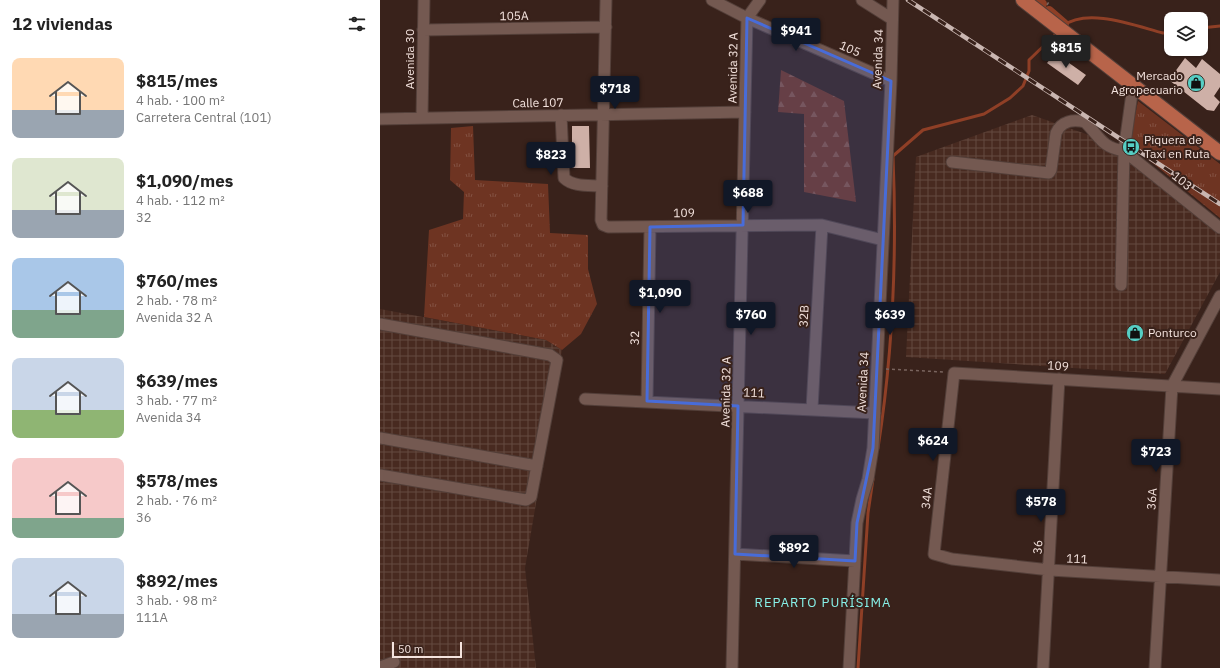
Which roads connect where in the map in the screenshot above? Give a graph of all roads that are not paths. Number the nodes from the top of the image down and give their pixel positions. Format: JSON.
{"nodes":[{"id":1,"x":424,"y":0,"type":"edge"},
{"id":2,"x":606,"y":0,"type":"edge"},
{"id":3,"x":712,"y":0,"type":"edge"},
{"id":4,"x":760,"y":0,"type":"edge"},
{"id":5,"x":862,"y":0,"type":"edge"},
{"id":6,"x":893,"y":0,"type":"edge"},
{"id":7,"x":1023,"y":0,"type":"edge"},
{"id":8,"x":748,"y":18,"type":"junction"},
{"id":9,"x":892,"y":19,"type":"junction"},
{"id":10,"x":606,"y":27,"type":"junction"},
{"id":11,"x":423,"y":30,"type":"junction"},
{"id":12,"x":891,"y":81,"type":"junction"},
{"id":13,"x":1133,"y":86,"type":"junction"},
{"id":14,"x":745,"y":112,"type":"junction"},
{"id":15,"x":603,"y":114,"type":"junction"},
{"id":16,"x":561,"y":115,"type":"junction"},
{"id":17,"x":422,"y":118,"type":"junction"},
{"id":18,"x":380,"y":119,"type":"edge"},
{"id":19,"x":1124,"y":151,"type":"junction"},
{"id":20,"x":1220,"y":154,"type":"edge"},
{"id":21,"x":952,"y":162,"type":"dead end"},
{"id":22,"x":602,"y":186,"type":"junction"},
{"id":23,"x":822,"y":224,"type":"junction"},
{"id":24,"x":743,"y":225,"type":"junction"},
{"id":25,"x":650,"y":227,"type":"junction"},
{"id":26,"x":1220,"y":228,"type":"edge"},
{"id":27,"x":883,"y":240,"type":"junction"},
{"id":28,"x":1120,"y":285,"type":"dead end"},
{"id":29,"x":1220,"y":296,"type":"edge"},
{"id":30,"x":380,"y":324,"type":"edge"},
{"id":31,"x":954,"y":373,"type":"joint"},
{"id":32,"x":1059,"y":379,"type":"junction"},
{"id":33,"x":1172,"y":386,"type":"junction"},
{"id":34,"x":1220,"y":389,"type":"edge"},
{"id":35,"x":585,"y":399,"type":"dead end"},
{"id":36,"x":647,"y":401,"type":"junction"},
{"id":37,"x":738,"y":406,"type":"junction"},
{"id":38,"x":812,"y":409,"type":"junction"},
{"id":39,"x":875,"y":413,"type":"junction"},
{"id":40,"x":380,"y":438,"type":"edge"},
{"id":41,"x":537,"y":466,"type":"junction"},
{"id":42,"x":380,"y":475,"type":"edge"},
{"id":43,"x":735,"y":554,"type":"junction"},
{"id":44,"x":934,"y":554,"type":"joint"},
{"id":45,"x":855,"y":561,"type":"junction"},
{"id":46,"x":1050,"y":570,"type":"junction"},
{"id":47,"x":1161,"y":576,"type":"junction"},
{"id":48,"x":1220,"y":580,"type":"edge"},
{"id":49,"x":394,"y":662,"type":"dead end"},
{"id":50,"x":380,"y":667,"type":"edge"},
{"id":51,"x":732,"y":668,"type":"edge"},
{"id":52,"x":849,"y":668,"type":"edge"},
{"id":53,"x":1043,"y":668,"type":"edge"},
{"id":54,"x":1155,"y":668,"type":"edge"}],
"edges":[{"from":1,"to":11,"type":"street","name":"Avenida 30"},
{"from":2,"to":10,"type":"street"},
{"from":3,"to":8,"type":"street","name":"105"},
{"from":4,"to":8,"type":"street","name":"Avenida 32 A"},
{"from":5,"to":9,"type":"street"},
{"from":6,"to":9,"type":"street","name":"Avenida 34"},
{"from":7,"to":13,"type":"main road"},
{"from":8,"to":12,"type":"street","name":"105"},
{"from":8,"to":14,"type":"street","name":"Avenida 32 A"},
{"from":9,"to":12,"type":"street","name":"Avenida 34"},
{"from":10,"to":11,"type":"street","name":"105A"},
{"from":10,"to":15,"type":"street"},
{"from":11,"to":17,"type":"street","name":"Avenida 30"},
{"from":12,"to":27,"type":"street","name":"Avenida 34"},
{"from":13,"to":19,"type":"street"},
{"from":13,"to":20,"type":"main road"},
{"from":14,"to":15,"type":"street","name":"Calle 107"},
{"from":14,"to":24,"type":"street","name":"Avenida 32 A"},
{"from":15,"to":16,"type":"street","name":"Calle 107"},
{"from":15,"to":22,"type":"street"},
{"from":16,"to":17,"type":"street","name":"Calle 107"},
{"from":16,"to":22,"type":"street"},
{"from":17,"to":18,"type":"street","name":"Calle 107"},
{"from":19,"to":21,"type":"street"},
{"from":19,"to":26,"type":"street","name":"103"},
{"from":19,"to":28,"type":"street"},
{"from":22,"to":25,"type":"street","name":"109"},
{"from":23,"to":24,"type":"street","name":"109"},
{"from":23,"to":27,"type":"street","name":"109"},
{"from":23,"to":38,"type":"street","name":"32B"},
{"from":24,"to":25,"type":"street","name":"109"},
{"from":24,"to":37,"type":"street","name":"Avenida 32 A"},
{"from":25,"to":36,"type":"street","name":"32"},
{"from":27,"to":39,"type":"street","name":"Avenida 34"},
{"from":29,"to":33,"type":"street","name":"36A"},
{"from":30,"to":41,"type":"street"},
{"from":31,"to":32,"type":"street","name":"109"},
{"from":31,"to":44,"type":"street","name":"34A"},
{"from":32,"to":33,"type":"street","name":"109"},
{"from":32,"to":46,"type":"street","name":"36"},
{"from":33,"to":34,"type":"street","name":"109"},
{"from":33,"to":47,"type":"street","name":"36A"},
{"from":35,"to":36,"type":"street","name":"111"},
{"from":36,"to":37,"type":"street","name":"111"},
{"from":37,"to":38,"type":"street","name":"111"},
{"from":37,"to":43,"type":"street","name":"Avenida 32 A"},
{"from":38,"to":39,"type":"street","name":"111"},
{"from":39,"to":45,"type":"street","name":"Avenida 34"},
{"from":40,"to":41,"type":"street"},
{"from":41,"to":42,"type":"street"},
{"from":43,"to":45,"type":"street"},
{"from":43,"to":51,"type":"street","name":"Avenida 32 A"},
{"from":44,"to":46,"type":"street","name":"111"},
{"from":45,"to":52,"type":"street","name":"Avenida 34"},
{"from":46,"to":47,"type":"street","name":"111"},
{"from":46,"to":53,"type":"street","name":"36"},
{"from":47,"to":48,"type":"street","name":"111"},
{"from":47,"to":54,"type":"street","name":"36A"},
{"from":49,"to":50,"type":"street"}]}
